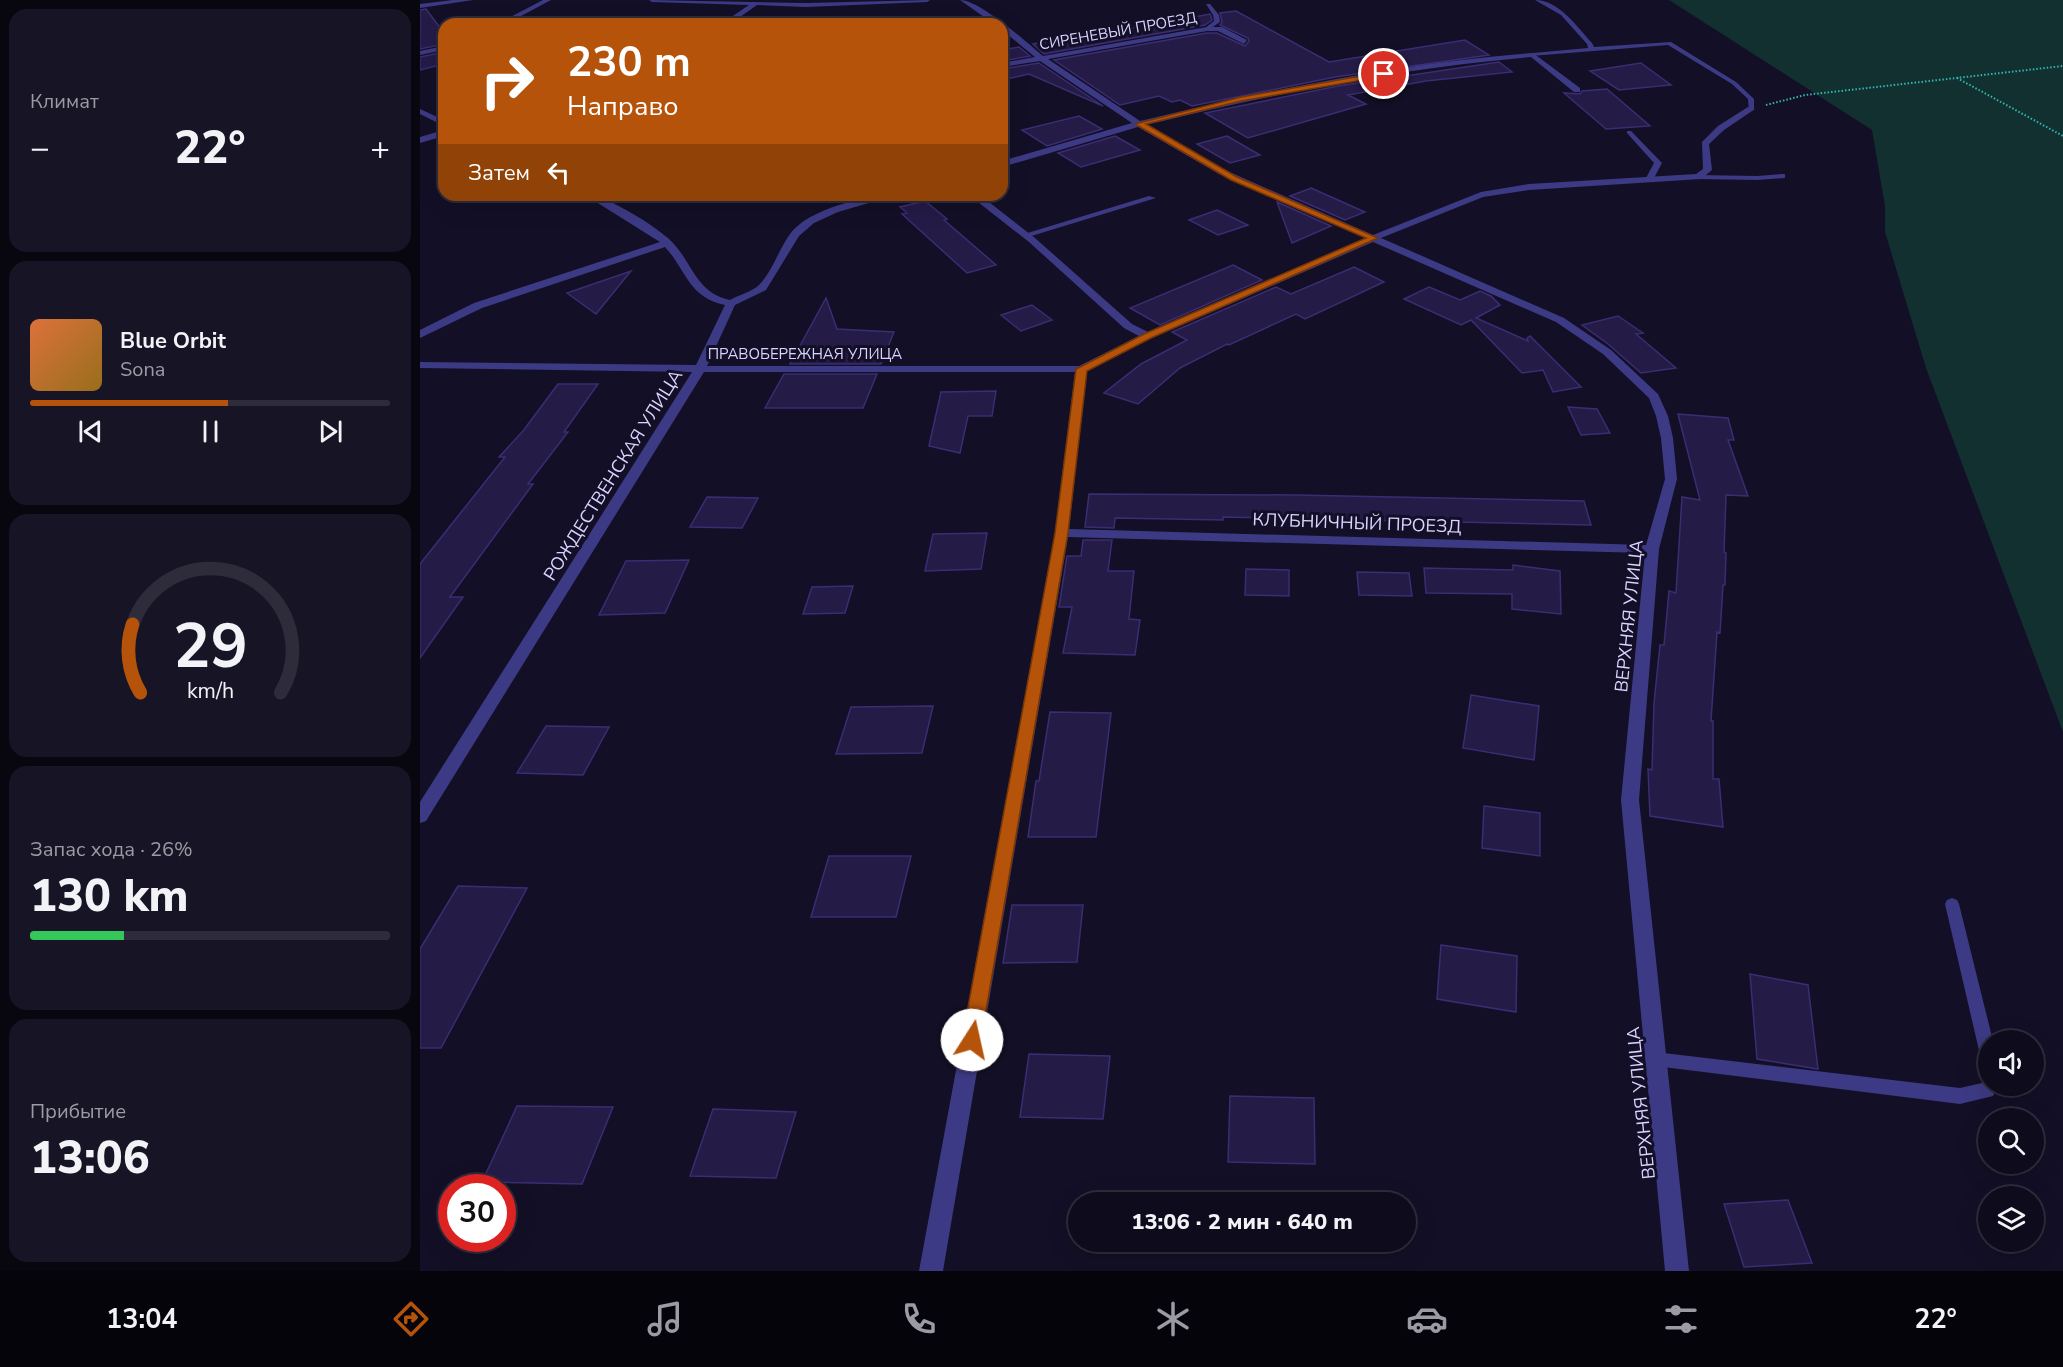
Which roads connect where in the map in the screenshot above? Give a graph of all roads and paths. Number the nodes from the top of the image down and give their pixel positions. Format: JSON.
{"nodes":[{"id":1,"x":470,"y":0,"type":"edge"},
{"id":2,"x":548,"y":0,"type":"edge"},
{"id":3,"x":652,"y":0,"type":"edge"},
{"id":4,"x":927,"y":0,"type":"edge"},
{"id":5,"x":963,"y":0,"type":"edge"},
{"id":6,"x":1538,"y":0,"type":"edge"},
{"id":7,"x":755,"y":4,"type":"junction"},
{"id":8,"x":1208,"y":5,"type":"dead end"},
{"id":9,"x":420,"y":6,"type":"edge"},
{"id":10,"x":513,"y":18,"type":"edge"},
{"id":11,"x":734,"y":18,"type":"edge"},
{"id":12,"x":990,"y":18,"type":"edge"},
{"id":13,"x":1207,"y":29,"type":"junction"},
{"id":14,"x":1008,"y":31,"type":"edge"},
{"id":15,"x":1244,"y":42,"type":"dead end"},
{"id":16,"x":438,"y":49,"type":"edge"},
{"id":17,"x":1591,"y":49,"type":"junction"},
{"id":18,"x":420,"y":53,"type":"edge"},
{"id":19,"x":1533,"y":55,"type":"junction"},
{"id":20,"x":1041,"y":58,"type":"junction"},
{"id":21,"x":1008,"y":64,"type":"edge"},
{"id":22,"x":2063,"y":66,"type":"edge"},
{"id":23,"x":1956,"y":78,"type":"junction"},
{"id":24,"x":1577,"y":90,"type":"dead end"},
{"id":25,"x":1751,"y":110,"type":"junction"},
{"id":26,"x":420,"y":111,"type":"edge"},
{"id":27,"x":438,"y":120,"type":"edge"},
{"id":28,"x":1139,"y":124,"type":"junction"},
{"id":29,"x":1629,"y":132,"type":"dead end"},
{"id":30,"x":438,"y":135,"type":"edge"},
{"id":31,"x":2063,"y":136,"type":"edge"},
{"id":32,"x":420,"y":140,"type":"edge"},
{"id":33,"x":1008,"y":162,"type":"edge"},
{"id":34,"x":1782,"y":176,"type":"dead end"},
{"id":35,"x":1698,"y":177,"type":"junction"},
{"id":36,"x":1650,"y":178,"type":"junction"},
{"id":37,"x":1152,"y":198,"type":"dead end"},
{"id":38,"x":600,"y":201,"type":"edge"},
{"id":39,"x":869,"y":201,"type":"edge"},
{"id":40,"x":982,"y":201,"type":"edge"},
{"id":41,"x":1025,"y":235,"type":"junction"},
{"id":42,"x":1373,"y":238,"type":"junction"},
{"id":43,"x":667,"y":243,"type":"junction"},
{"id":44,"x":731,"y":303,"type":"junction"},
{"id":45,"x":420,"y":335,"type":"edge"},
{"id":46,"x":1148,"y":336,"type":"junction"},
{"id":47,"x":420,"y":365,"type":"edge"},
{"id":48,"x":700,"y":369,"type":"junction"},
{"id":49,"x":1082,"y":369,"type":"junction"},
{"id":50,"x":1062,"y":533,"type":"junction"},
{"id":51,"x":1652,"y":549,"type":"junction"},
{"id":52,"x":420,"y":816,"type":"edge"},
{"id":53,"x":1952,"y":903,"type":"dead end"},
{"id":54,"x":1982,"y":1030,"type":"edge"},
{"id":55,"x":1655,"y":1059,"type":"junction"},
{"id":56,"x":1978,"y":1092,"type":"edge"},
{"id":57,"x":931,"y":1271,"type":"edge"},
{"id":58,"x":1677,"y":1271,"type":"edge"}],
"edges":[{"from":1,"to":9,"type":"street"},
{"from":2,"to":10,"type":"street"},
{"from":3,"to":7,"type":"street"},
{"from":4,"to":7,"type":"street"},
{"from":5,"to":12,"type":"street","name":"ВЕРХНЯЯ УЛИЦА"},
{"from":6,"to":17,"type":"lane"},
{"from":7,"to":11,"type":"street"},
{"from":8,"to":13,"type":"lane","name":"СИРЕНЕВЫЙ ПРОЕЗД"},
{"from":13,"to":15,"type":"street"},
{"from":13,"to":20,"type":"street","name":"СИРЕНЕВЫЙ ПРОЕЗД"},
{"from":14,"to":20,"type":"street","name":"ВЕРХНЯЯ УЛИЦА"},
{"from":16,"to":18,"type":"street"},
{"from":17,"to":19,"type":"lane"},
{"from":17,"to":25,"type":"lane"},
{"from":19,"to":24,"type":"street"},
{"from":19,"to":28,"type":"street"},
{"from":20,"to":21,"type":"street","name":"СИРЕНЕВЫЙ ПРОЕЗД"},
{"from":20,"to":28,"type":"street","name":"ВЕРХНЯЯ УЛИЦА"},
{"from":22,"to":23,"type":"path"},
{"from":23,"to":25,"type":"path"},
{"from":23,"to":31,"type":"path"},
{"from":25,"to":35,"type":"street"},
{"from":26,"to":27,"type":"street"},
{"from":28,"to":33,"type":"street"},
{"from":28,"to":42,"type":"street","name":"ВЕРХНЯЯ УЛИЦА"},
{"from":29,"to":36,"type":"lane"},
{"from":30,"to":32,"type":"street"},
{"from":34,"to":35,"type":"lane"},
{"from":35,"to":36,"type":"street"},
{"from":36,"to":42,"type":"street"},
{"from":37,"to":41,"type":"lane"},
{"from":38,"to":43,"type":"street"},
{"from":39,"to":44,"type":"street"},
{"from":40,"to":41,"type":"street"},
{"from":41,"to":46,"type":"street"},
{"from":42,"to":46,"type":"street"},
{"from":42,"to":51,"type":"street","name":"ВЕРХНЯЯ УЛИЦА"},
{"from":43,"to":44,"type":"street"},
{"from":43,"to":45,"type":"street"},
{"from":44,"to":48,"type":"street","name":"РОЖДЕСТВЕНСКАЯ УЛИЦА"},
{"from":46,"to":49,"type":"street"},
{"from":47,"to":48,"type":"street","name":"ПРАВОБЕРЕЖНАЯ УЛИЦА"},
{"from":48,"to":49,"type":"street","name":"ПРАВОБЕРЕЖНАЯ УЛИЦА"},
{"from":48,"to":52,"type":"street","name":"РОЖДЕСТВЕНСКАЯ УЛИЦА"},
{"from":49,"to":50,"type":"street"},
{"from":50,"to":51,"type":"street","name":"КЛУБНИЧНЫЙ ПРОЕЗД"},
{"from":50,"to":57,"type":"street"},
{"from":51,"to":55,"type":"street","name":"ВЕРХНЯЯ УЛИЦА"},
{"from":53,"to":54,"type":"lane"},
{"from":55,"to":56,"type":"lane"},
{"from":55,"to":58,"type":"street","name":"ВЕРХНЯЯ УЛИЦА"}]}
